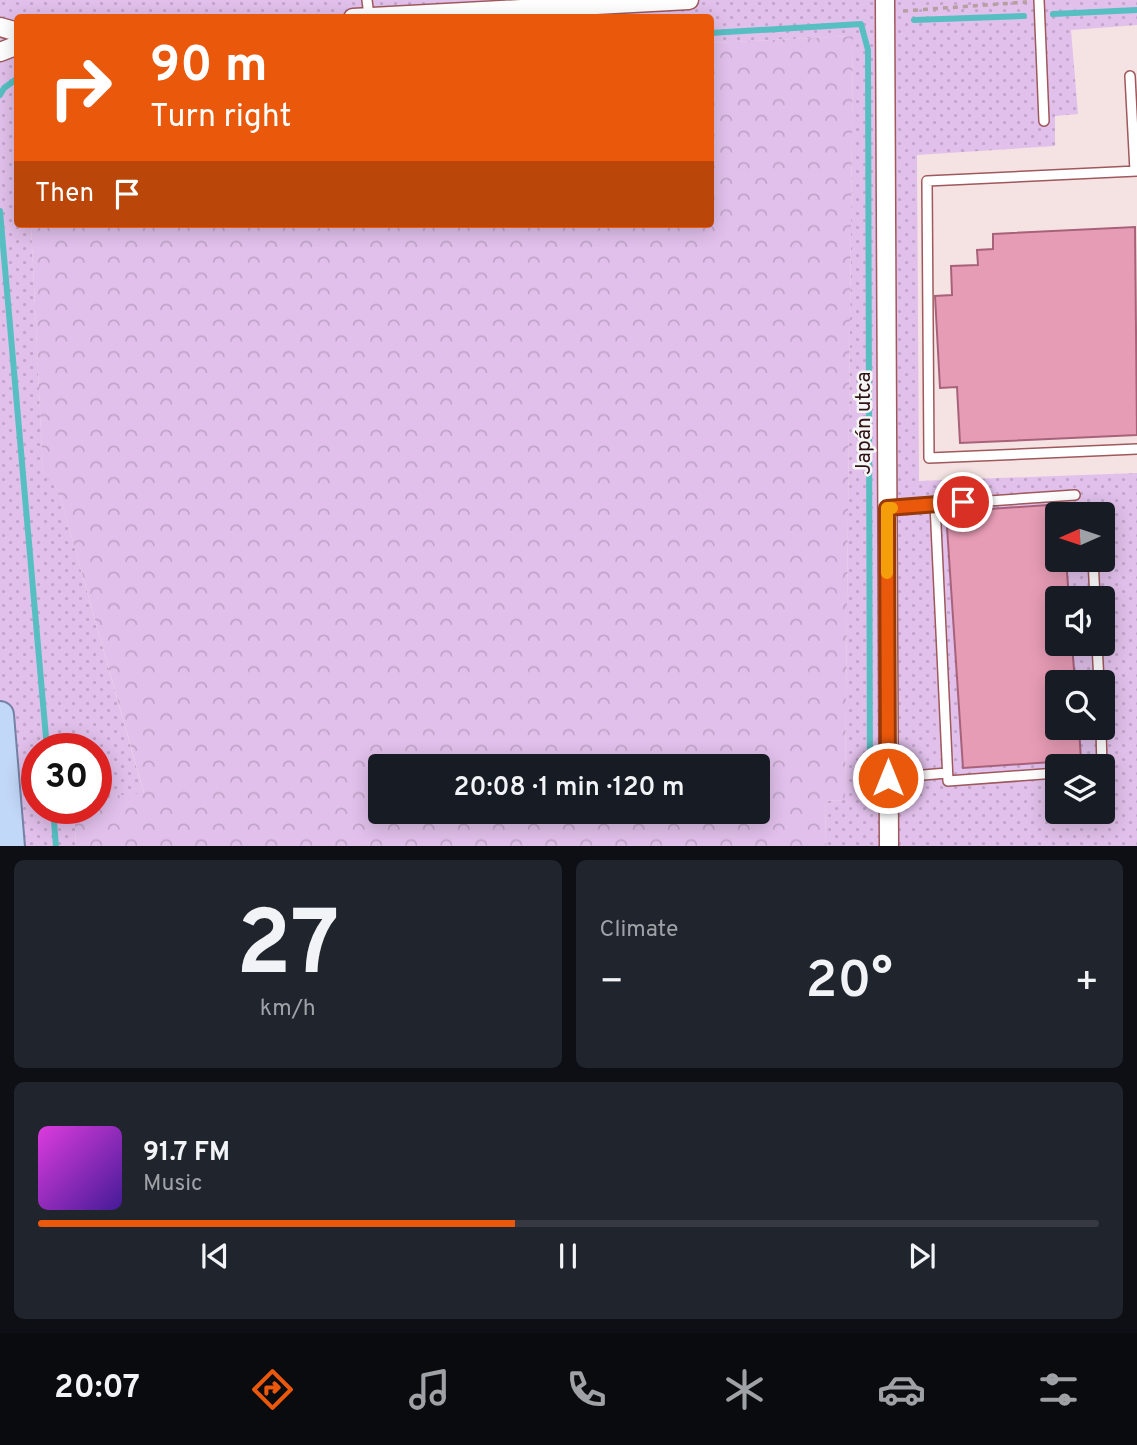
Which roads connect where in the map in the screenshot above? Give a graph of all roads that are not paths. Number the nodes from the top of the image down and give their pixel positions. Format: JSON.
{"nodes":[{"id":1,"x":689,"y":0,"type":"edge"},
{"id":2,"x":885,"y":0,"type":"edge"},
{"id":3,"x":1040,"y":1,"type":"edge"},
{"id":4,"x":632,"y":2,"type":"edge"},
{"id":5,"x":363,"y":11,"type":"edge"},
{"id":6,"x":1130,"y":76,"type":"dead end"},
{"id":7,"x":1044,"y":121,"type":"dead end"},
{"id":8,"x":1136,"y":171,"type":"edge"},
{"id":9,"x":1137,"y":449,"type":"edge"},
{"id":10,"x":1075,"y":495,"type":"dead end"},
{"id":11,"x":936,"y":505,"type":"junction"},
{"id":12,"x":887,"y":508,"type":"junction"},
{"id":13,"x":0,"y":715,"type":"edge"},
{"id":14,"x":947,"y":773,"type":"junction"},
{"id":15,"x":1045,"y":774,"type":"edge"},
{"id":16,"x":888,"y":778,"type":"junction"},
{"id":17,"x":10,"y":846,"type":"edge"},
{"id":18,"x":889,"y":846,"type":"edge"}],
"edges":[{"from":1,"to":4,"type":"street"},
{"from":2,"to":12,"type":"street","name":"Japán utca"},
{"from":3,"to":7,"type":"lane"},
{"from":4,"to":5,"type":"street"},
{"from":6,"to":8,"type":"lane"},
{"from":8,"to":9,"type":"lane"},
{"from":10,"to":11,"type":"lane"},
{"from":11,"to":12,"type":"lane"},
{"from":11,"to":14,"type":"lane"},
{"from":12,"to":16,"type":"street","name":"Japán utca"},
{"from":13,"to":17,"type":"main road"},
{"from":14,"to":15,"type":"lane"},
{"from":14,"to":16,"type":"lane"},
{"from":16,"to":18,"type":"street","name":"Japán utca"}]}
